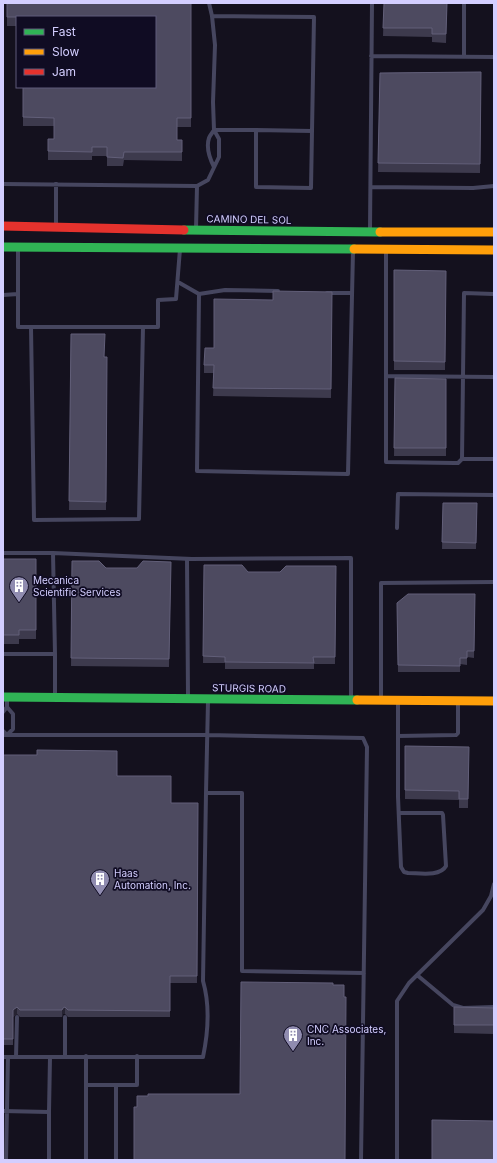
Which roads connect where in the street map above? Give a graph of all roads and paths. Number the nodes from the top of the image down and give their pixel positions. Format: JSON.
{"nodes":[{"id":1,"x":209,"y":3,"type":"edge"},
{"id":2,"x":372,"y":3,"type":"edge"},
{"id":3,"x":464,"y":3,"type":"edge"},
{"id":4,"x":212,"y":16,"type":"junction"},
{"id":5,"x":372,"y":56,"type":"junction"},
{"id":6,"x":464,"y":56,"type":"junction"},
{"id":7,"x":494,"y":57,"type":"edge"},
{"id":8,"x":214,"y":130,"type":"junction"},
{"id":9,"x":256,"y":130,"type":"junction"},
{"id":10,"x":312,"y":131,"type":"junction"},
{"id":11,"x":214,"y":167,"type":"junction"},
{"id":12,"x":3,"y":184,"type":"edge"},
{"id":13,"x":56,"y":184,"type":"junction"},
{"id":14,"x":197,"y":186,"type":"junction"},
{"id":15,"x":494,"y":186,"type":"edge"},
{"id":16,"x":370,"y":187,"type":"junction"},
{"id":17,"x":3,"y":226,"type":"edge"},
{"id":18,"x":56,"y":227,"type":"junction"},
{"id":19,"x":180,"y":230,"type":"junction"},
{"id":20,"x":196,"y":230,"type":"junction"},
{"id":21,"x":370,"y":232,"type":"junction"},
{"id":22,"x":494,"y":232,"type":"edge"},
{"id":23,"x":3,"y":247,"type":"edge"},
{"id":24,"x":18,"y":247,"type":"junction"},
{"id":25,"x":180,"y":248,"type":"junction"},
{"id":26,"x":353,"y":249,"type":"junction"},
{"id":27,"x":386,"y":249,"type":"junction"},
{"id":28,"x":494,"y":250,"type":"edge"},
{"id":29,"x":178,"y":282,"type":"junction"},
{"id":30,"x":281,"y":291,"type":"edge"},
{"id":31,"x":320,"y":292,"type":"edge"},
{"id":32,"x":352,"y":293,"type":"junction"},
{"id":33,"x":3,"y":294,"type":"edge"},
{"id":34,"x":18,"y":294,"type":"junction"},
{"id":35,"x":199,"y":294,"type":"junction"},
{"id":36,"x":494,"y":294,"type":"edge"},
{"id":37,"x":142,"y":327,"type":"junction"},
{"id":38,"x":31,"y":328,"type":"junction"},
{"id":39,"x":386,"y":376,"type":"junction"},
{"id":40,"x":463,"y":376,"type":"junction"},
{"id":41,"x":494,"y":377,"type":"edge"},
{"id":42,"x":462,"y":459,"type":"junction"},
{"id":43,"x":494,"y":459,"type":"edge"},
{"id":44,"x":494,"y":495,"type":"edge"},
{"id":45,"x":397,"y":528,"type":"dead end"},
{"id":46,"x":3,"y":552,"type":"edge"},
{"id":47,"x":53,"y":553,"type":"junction"},
{"id":48,"x":187,"y":559,"type":"junction"},
{"id":49,"x":494,"y":582,"type":"edge"},
{"id":50,"x":3,"y":654,"type":"edge"},
{"id":51,"x":55,"y":654,"type":"junction"},
{"id":52,"x":56,"y":698,"type":"junction"},
{"id":53,"x":208,"y":698,"type":"junction"},
{"id":54,"x":188,"y":699,"type":"junction"},
{"id":55,"x":6,"y":700,"type":"edge"},
{"id":56,"x":351,"y":700,"type":"junction"},
{"id":57,"x":381,"y":700,"type":"junction"},
{"id":58,"x":398,"y":700,"type":"junction"},
{"id":59,"x":458,"y":701,"type":"junction"},
{"id":60,"x":494,"y":701,"type":"edge"},
{"id":61,"x":3,"y":712,"type":"edge"},
{"id":62,"x":3,"y":731,"type":"edge"},
{"id":63,"x":5,"y":735,"type":"edge"},
{"id":64,"x":207,"y":735,"type":"junction"},
{"id":65,"x":398,"y":736,"type":"junction"},
{"id":66,"x":206,"y":793,"type":"junction"},
{"id":67,"x":399,"y":813,"type":"junction"},
{"id":68,"x":494,"y":884,"type":"edge"},
{"id":69,"x":364,"y":973,"type":"junction"},
{"id":70,"x":417,"y":975,"type":"junction"},
{"id":71,"x":494,"y":1007,"type":"edge"},
{"id":72,"x":17,"y":1017,"type":"dead end"},
{"id":73,"x":65,"y":1017,"type":"dead end"},
{"id":74,"x":86,"y":1056,"type":"junction"},
{"id":75,"x":137,"y":1056,"type":"junction"},
{"id":76,"x":5,"y":1057,"type":"edge"},
{"id":77,"x":16,"y":1057,"type":"junction"},
{"id":78,"x":50,"y":1057,"type":"junction"},
{"id":79,"x":65,"y":1057,"type":"junction"},
{"id":80,"x":86,"y":1085,"type":"junction"},
{"id":81,"x":116,"y":1085,"type":"junction"},
{"id":82,"x":5,"y":1111,"type":"edge"},
{"id":83,"x":49,"y":1112,"type":"junction"},
{"id":84,"x":6,"y":1160,"type":"edge"},
{"id":85,"x":49,"y":1160,"type":"edge"},
{"id":86,"x":86,"y":1160,"type":"edge"},
{"id":87,"x":116,"y":1160,"type":"edge"},
{"id":88,"x":361,"y":1160,"type":"edge"},
{"id":89,"x":397,"y":1160,"type":"edge"}],
"edges":[{"from":1,"to":4,"type":"lane"},
{"from":2,"to":5,"type":"lane"},
{"from":3,"to":6,"type":"lane"},
{"from":4,"to":8,"type":"lane"},
{"from":4,"to":10,"type":"lane"},
{"from":5,"to":6,"type":"lane"},
{"from":5,"to":16,"type":"lane"},
{"from":6,"to":7,"type":"lane"},
{"from":8,"to":9,"type":"lane"},
{"from":8,"to":11,"type":"lane"},
{"from":8,"to":11,"type":"lane"},
{"from":9,"to":10,"type":"lane"},
{"from":9,"to":10,"type":"lane"},
{"from":11,"to":14,"type":"lane"},
{"from":12,"to":13,"type":"lane"},
{"from":13,"to":14,"type":"lane"},
{"from":13,"to":18,"type":"lane"},
{"from":14,"to":20,"type":"lane"},
{"from":15,"to":16,"type":"lane"},
{"from":16,"to":21,"type":"lane"},
{"from":17,"to":18,"type":"street","name":"CAMINO DEL SOL"},
{"from":18,"to":19,"type":"street","name":"CAMINO DEL SOL"},
{"from":19,"to":20,"type":"street","name":"CAMINO DEL SOL"},
{"from":19,"to":25,"type":"street"},
{"from":20,"to":21,"type":"street","name":"CAMINO DEL SOL"},
{"from":21,"to":22,"type":"street","name":"CAMINO DEL SOL"},
{"from":23,"to":24,"type":"street"},
{"from":24,"to":25,"type":"street"},
{"from":24,"to":34,"type":"lane"},
{"from":25,"to":26,"type":"street"},
{"from":25,"to":29,"type":"lane"},
{"from":26,"to":27,"type":"street"},
{"from":26,"to":32,"type":"lane"},
{"from":27,"to":28,"type":"street"},
{"from":27,"to":39,"type":"lane"},
{"from":29,"to":35,"type":"lane"},
{"from":29,"to":37,"type":"lane"},
{"from":30,"to":35,"type":"lane"},
{"from":31,"to":32,"type":"lane"},
{"from":32,"to":35,"type":"lane"},
{"from":33,"to":34,"type":"lane"},
{"from":34,"to":38,"type":"lane"},
{"from":36,"to":40,"type":"lane"},
{"from":37,"to":38,"type":"lane"},
{"from":37,"to":38,"type":"lane"},
{"from":39,"to":40,"type":"lane"},
{"from":39,"to":42,"type":"lane"},
{"from":40,"to":41,"type":"lane"},
{"from":40,"to":42,"type":"lane"},
{"from":42,"to":43,"type":"lane"},
{"from":44,"to":45,"type":"lane"},
{"from":46,"to":47,"type":"lane"},
{"from":47,"to":48,"type":"lane"},
{"from":47,"to":51,"type":"lane"},
{"from":48,"to":54,"type":"lane"},
{"from":48,"to":56,"type":"lane"},
{"from":49,"to":57,"type":"lane"},
{"from":50,"to":51,"type":"lane"},
{"from":51,"to":52,"type":"lane"},
{"from":52,"to":54,"type":"street","name":"STURGIS ROAD"},
{"from":52,"to":55,"type":"street","name":"STURGIS ROAD"},
{"from":53,"to":54,"type":"street","name":"STURGIS ROAD"},
{"from":53,"to":56,"type":"street","name":"STURGIS ROAD"},
{"from":53,"to":64,"type":"lane"},
{"from":55,"to":61,"type":"lane"},
{"from":55,"to":63,"type":"lane"},
{"from":56,"to":57,"type":"street","name":"STURGIS ROAD"},
{"from":57,"to":58,"type":"street","name":"STURGIS ROAD"},
{"from":58,"to":59,"type":"street","name":"STURGIS ROAD"},
{"from":58,"to":65,"type":"lane"},
{"from":59,"to":60,"type":"street","name":"STURGIS ROAD"},
{"from":59,"to":65,"type":"lane"},
{"from":62,"to":63,"type":"lane"},
{"from":63,"to":64,"type":"lane"},
{"from":64,"to":66,"type":"lane"},
{"from":64,"to":69,"type":"lane"},
{"from":65,"to":67,"type":"lane"},
{"from":66,"to":69,"type":"lane"},
{"from":66,"to":75,"type":"lane"},
{"from":67,"to":67,"type":"lane"},
{"from":68,"to":70,"type":"lane"},
{"from":69,"to":88,"type":"lane"},
{"from":70,"to":71,"type":"lane"},
{"from":70,"to":89,"type":"lane"},
{"from":72,"to":77,"type":"lane"},
{"from":73,"to":79,"type":"lane"},
{"from":74,"to":75,"type":"lane"},
{"from":74,"to":79,"type":"lane"},
{"from":74,"to":80,"type":"lane"},
{"from":75,"to":81,"type":"lane"},
{"from":76,"to":77,"type":"lane"},
{"from":76,"to":82,"type":"lane"},
{"from":77,"to":78,"type":"lane"},
{"from":78,"to":79,"type":"lane"},
{"from":78,"to":83,"type":"lane"},
{"from":80,"to":81,"type":"lane"},
{"from":80,"to":86,"type":"lane"},
{"from":81,"to":87,"type":"lane"},
{"from":82,"to":83,"type":"lane"},
{"from":82,"to":84,"type":"lane"},
{"from":83,"to":85,"type":"lane"}]}
